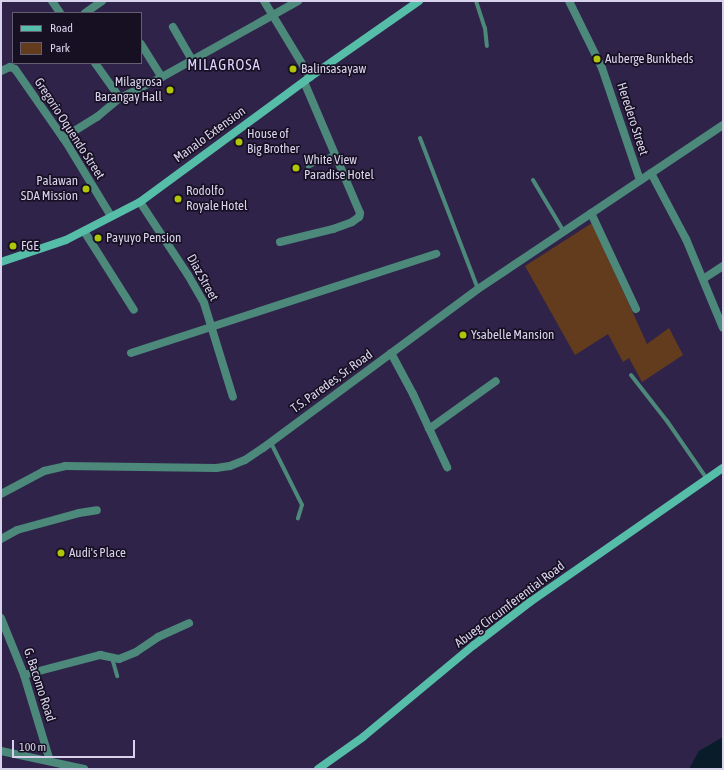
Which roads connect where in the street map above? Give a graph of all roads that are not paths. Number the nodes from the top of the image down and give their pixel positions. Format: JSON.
{"nodes":[{"id":1,"x":52,"y":1,"type":"edge"},
{"id":2,"x":102,"y":1,"type":"edge"},
{"id":3,"x":264,"y":1,"type":"edge"},
{"id":4,"x":298,"y":1,"type":"edge"},
{"id":5,"x":419,"y":1,"type":"edge"},
{"id":6,"x":476,"y":1,"type":"edge"},
{"id":7,"x":568,"y":1,"type":"edge"},
{"id":8,"x":59,"y":12,"type":"edge"},
{"id":9,"x":87,"y":12,"type":"edge"},
{"id":10,"x":273,"y":15,"type":"junction"},
{"id":11,"x":173,"y":27,"type":"dead end"},
{"id":12,"x":142,"y":46,"type":"edge"},
{"id":13,"x":487,"y":46,"type":"dead end"},
{"id":14,"x":192,"y":60,"type":"junction"},
{"id":15,"x":96,"y":64,"type":"edge"},
{"id":16,"x":1,"y":71,"type":"edge"},
{"id":17,"x":162,"y":77,"type":"junction"},
{"id":18,"x":307,"y":79,"type":"junction"},
{"id":19,"x":120,"y":98,"type":"junction"},
{"id":20,"x":723,"y":125,"type":"edge"},
{"id":21,"x":63,"y":138,"type":"junction"},
{"id":22,"x":420,"y":138,"type":"dead end"},
{"id":23,"x":336,"y":153,"type":"junction"},
{"id":24,"x":308,"y":167,"type":"dead end"},
{"id":25,"x":651,"y":173,"type":"junction"},
{"id":26,"x":533,"y":180,"type":"dead end"},
{"id":27,"x":640,"y":180,"type":"junction"},
{"id":28,"x":140,"y":202,"type":"junction"},
{"id":29,"x":591,"y":213,"type":"junction"},
{"id":30,"x":111,"y":216,"type":"junction"},
{"id":31,"x":84,"y":231,"type":"junction"},
{"id":32,"x":564,"y":232,"type":"junction"},
{"id":33,"x":280,"y":242,"type":"dead end"},
{"id":34,"x":436,"y":254,"type":"dead end"},
{"id":35,"x":1,"y":262,"type":"edge"},
{"id":36,"x":723,"y":266,"type":"edge"},
{"id":37,"x":703,"y":279,"type":"junction"},
{"id":38,"x":478,"y":289,"type":"junction"},
{"id":39,"x":636,"y":309,"type":"dead end"},
{"id":40,"x":134,"y":310,"type":"dead end"},
{"id":41,"x":211,"y":328,"type":"junction"},
{"id":42,"x":723,"y":328,"type":"edge"},
{"id":43,"x":131,"y":353,"type":"dead end"},
{"id":44,"x":391,"y":354,"type":"junction"},
{"id":45,"x":630,"y":375,"type":"dead end"},
{"id":46,"x":496,"y":381,"type":"dead end"},
{"id":47,"x":233,"y":397,"type":"dead end"},
{"id":48,"x":429,"y":429,"type":"junction"},
{"id":49,"x":271,"y":443,"type":"junction"},
{"id":50,"x":447,"y":467,"type":"dead end"},
{"id":51,"x":723,"y":468,"type":"edge"},
{"id":52,"x":707,"y":479,"type":"junction"},
{"id":53,"x":1,"y":494,"type":"edge"},
{"id":54,"x":97,"y":510,"type":"dead end"},
{"id":55,"x":298,"y":518,"type":"dead end"},
{"id":56,"x":1,"y":539,"type":"edge"},
{"id":57,"x":1,"y":618,"type":"edge"},
{"id":58,"x":189,"y":623,"type":"dead end"},
{"id":59,"x":112,"y":658,"type":"junction"},
{"id":60,"x":24,"y":675,"type":"junction"},
{"id":61,"x":117,"y":676,"type":"dead end"},
{"id":62,"x":1,"y":752,"type":"edge"},
{"id":63,"x":50,"y":761,"type":"junction"},
{"id":64,"x":84,"y":769,"type":"edge"},
{"id":65,"x":318,"y":769,"type":"edge"}],
"edges":[{"from":1,"to":8,"type":"street"},
{"from":2,"to":9,"type":"street"},
{"from":3,"to":10,"type":"street"},
{"from":4,"to":10,"type":"street"},
{"from":5,"to":18,"type":"street","name":"Manalo Extension"},
{"from":6,"to":13,"type":"lane"},
{"from":7,"to":27,"type":"street","name":"Heredero Street"},
{"from":10,"to":14,"type":"street"},
{"from":10,"to":18,"type":"street"},
{"from":11,"to":14,"type":"street"},
{"from":12,"to":17,"type":"street"},
{"from":14,"to":17,"type":"street"},
{"from":15,"to":19,"type":"street"},
{"from":16,"to":21,"type":"street","name":"Gregorio Oquendo Street"},
{"from":17,"to":19,"type":"street"},
{"from":18,"to":23,"type":"street"},
{"from":18,"to":28,"type":"street","name":"Manalo Extension"},
{"from":19,"to":21,"type":"street"},
{"from":20,"to":25,"type":"street","name":"T.S. Paredes, Sr. Road"},
{"from":21,"to":30,"type":"street","name":"Gregorio Oquendo Street"},
{"from":22,"to":38,"type":"lane"},
{"from":23,"to":24,"type":"lane"},
{"from":23,"to":33,"type":"street"},
{"from":25,"to":27,"type":"street","name":"T.S. Paredes, Sr. Road"},
{"from":25,"to":37,"type":"street"},
{"from":26,"to":32,"type":"lane"},
{"from":27,"to":29,"type":"street","name":"T.S. Paredes, Sr. Road"},
{"from":28,"to":30,"type":"street","name":"Manalo Extension"},
{"from":28,"to":41,"type":"street","name":"Diaz Street"},
{"from":29,"to":32,"type":"street","name":"T.S. Paredes, Sr. Road"},
{"from":29,"to":39,"type":"street"},
{"from":30,"to":31,"type":"street","name":"Manalo Extension"},
{"from":31,"to":35,"type":"street","name":"Manalo Extension"},
{"from":31,"to":40,"type":"street"},
{"from":32,"to":38,"type":"street","name":"T.S. Paredes, Sr. Road"},
{"from":34,"to":41,"type":"street"},
{"from":36,"to":37,"type":"street"},
{"from":37,"to":42,"type":"street"},
{"from":38,"to":44,"type":"street","name":"T.S. Paredes, Sr. Road"},
{"from":41,"to":43,"type":"street"},
{"from":41,"to":47,"type":"street","name":"Diaz Street"},
{"from":44,"to":48,"type":"street"},
{"from":44,"to":49,"type":"street","name":"T.S. Paredes, Sr. Road"},
{"from":45,"to":52,"type":"lane"},
{"from":46,"to":48,"type":"street"},
{"from":48,"to":50,"type":"street"},
{"from":49,"to":53,"type":"street","name":"T.S. Paredes, Sr. Road"},
{"from":49,"to":55,"type":"lane"},
{"from":51,"to":52,"type":"street","name":"Abueg Circumferential Road"},
{"from":52,"to":65,"type":"street","name":"Abueg Circumferential Road"},
{"from":54,"to":56,"type":"street"},
{"from":57,"to":60,"type":"street","name":"G. Bacomo Road"},
{"from":58,"to":59,"type":"street"},
{"from":59,"to":60,"type":"street"},
{"from":59,"to":61,"type":"lane"},
{"from":60,"to":63,"type":"street","name":"G. Bacomo Road"},
{"from":62,"to":63,"type":"street"},
{"from":63,"to":64,"type":"street"}]}
